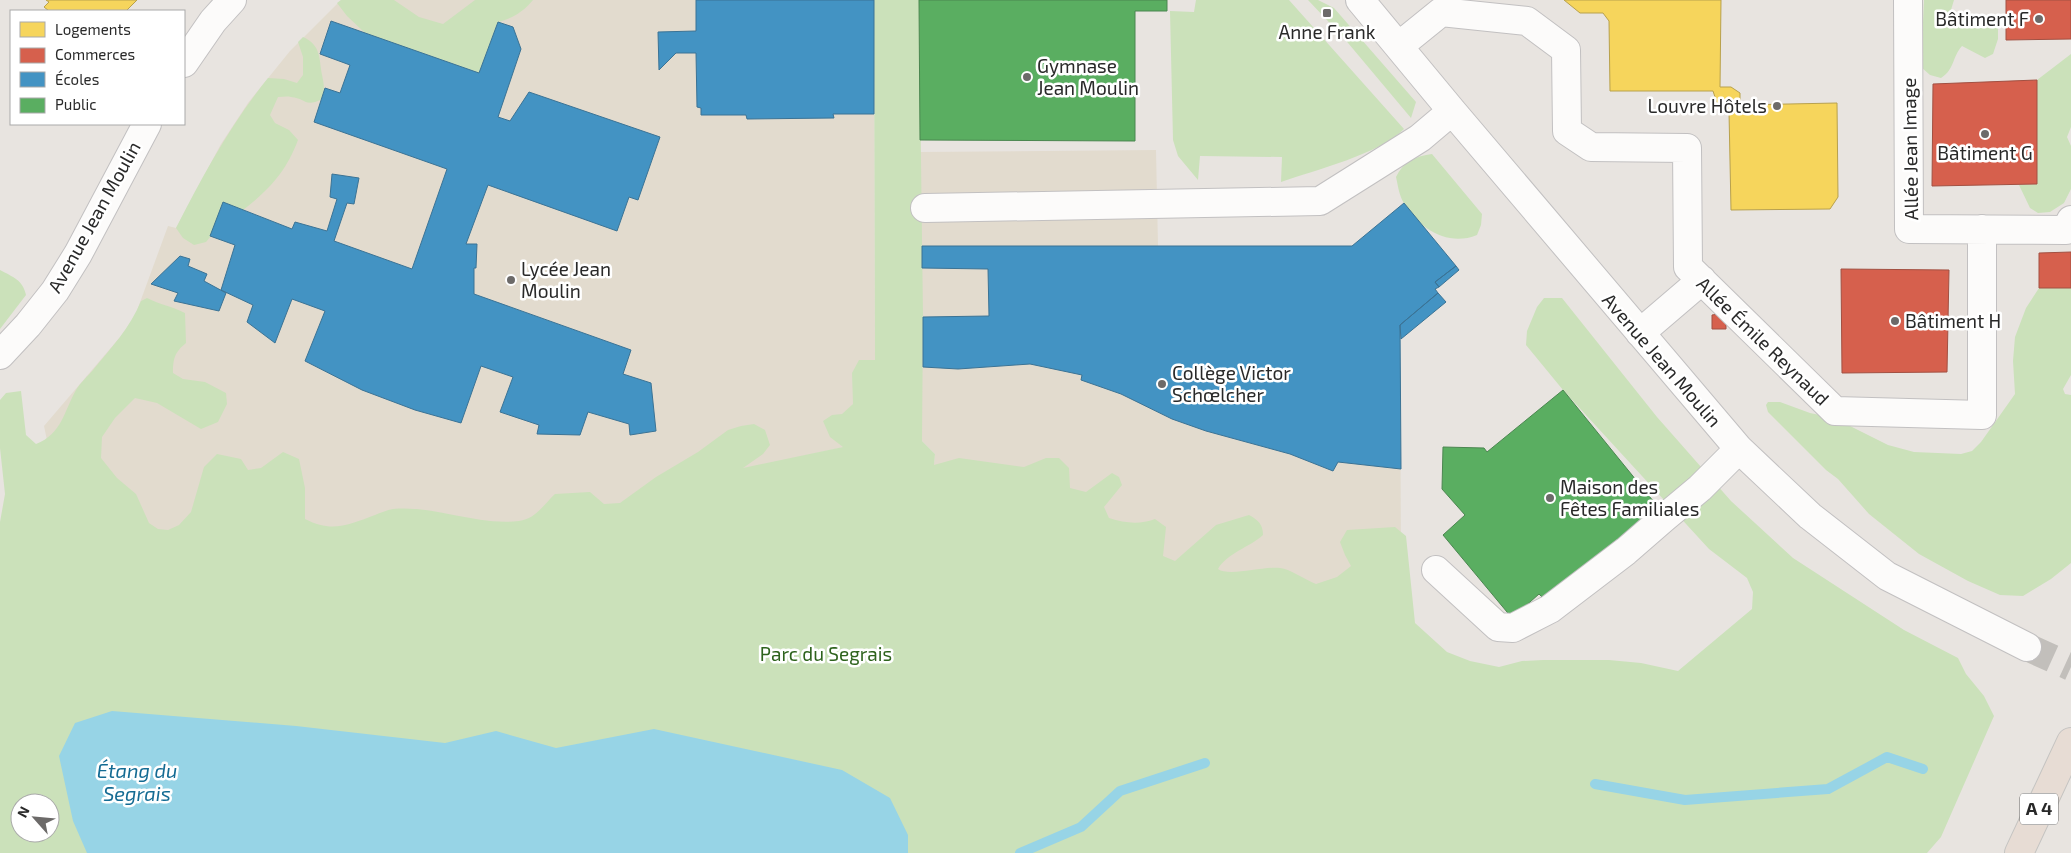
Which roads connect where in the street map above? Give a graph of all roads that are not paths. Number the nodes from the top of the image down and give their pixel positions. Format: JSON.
{"nodes":[{"id":1,"x":232,"y":0,"type":"edge"},
{"id":2,"x":1360,"y":0,"type":"edge"},
{"id":3,"x":1908,"y":0,"type":"edge"},
{"id":4,"x":1441,"y":6,"type":"edge"},
{"id":5,"x":1399,"y":46,"type":"junction"},
{"id":6,"x":185,"y":62,"type":"edge"},
{"id":7,"x":1452,"y":111,"type":"junction"},
{"id":8,"x":146,"y":125,"type":"edge"},
{"id":9,"x":924,"y":208,"type":"dead end"},
{"id":10,"x":2071,"y":220,"type":"edge"},
{"id":11,"x":1982,"y":229,"type":"junction"},
{"id":12,"x":1702,"y":280,"type":"junction"},
{"id":13,"x":1640,"y":333,"type":"junction"},
{"id":14,"x":0,"y":355,"type":"edge"},
{"id":15,"x":1739,"y":449,"type":"junction"},
{"id":16,"x":1436,"y":570,"type":"dead end"},
{"id":17,"x":2027,"y":647,"type":"tunnel mouth"},
{"id":18,"x":2065,"y":754,"type":"edge"},
{"id":19,"x":2019,"y":853,"type":"edge"}],
"edges":[{"from":1,"to":6,"type":"street"},
{"from":2,"to":5,"type":"street","name":"Avenue Jean Moulin"},
{"from":3,"to":11,"type":"street","name":"Allée Jean Image"},
{"from":4,"to":5,"type":"street","name":"Allée Émile Reynaud"},
{"from":4,"to":12,"type":"street","name":"Allée Émile Reynaud"},
{"from":5,"to":7,"type":"street","name":"Avenue Jean Moulin"},
{"from":7,"to":9,"type":"street"},
{"from":7,"to":13,"type":"street","name":"Avenue Jean Moulin"},
{"from":8,"to":14,"type":"street","name":"Avenue Jean Moulin"},
{"from":10,"to":11,"type":"street"},
{"from":11,"to":12,"type":"street","name":"Allée Émile Reynaud"},
{"from":12,"to":13,"type":"street"},
{"from":13,"to":15,"type":"street","name":"Avenue Jean Moulin"},
{"from":15,"to":16,"type":"street"},
{"from":15,"to":17,"type":"street","name":"Avenue Jean Moulin"},
{"from":18,"to":19,"type":"highway","number":"A 4"}]}
